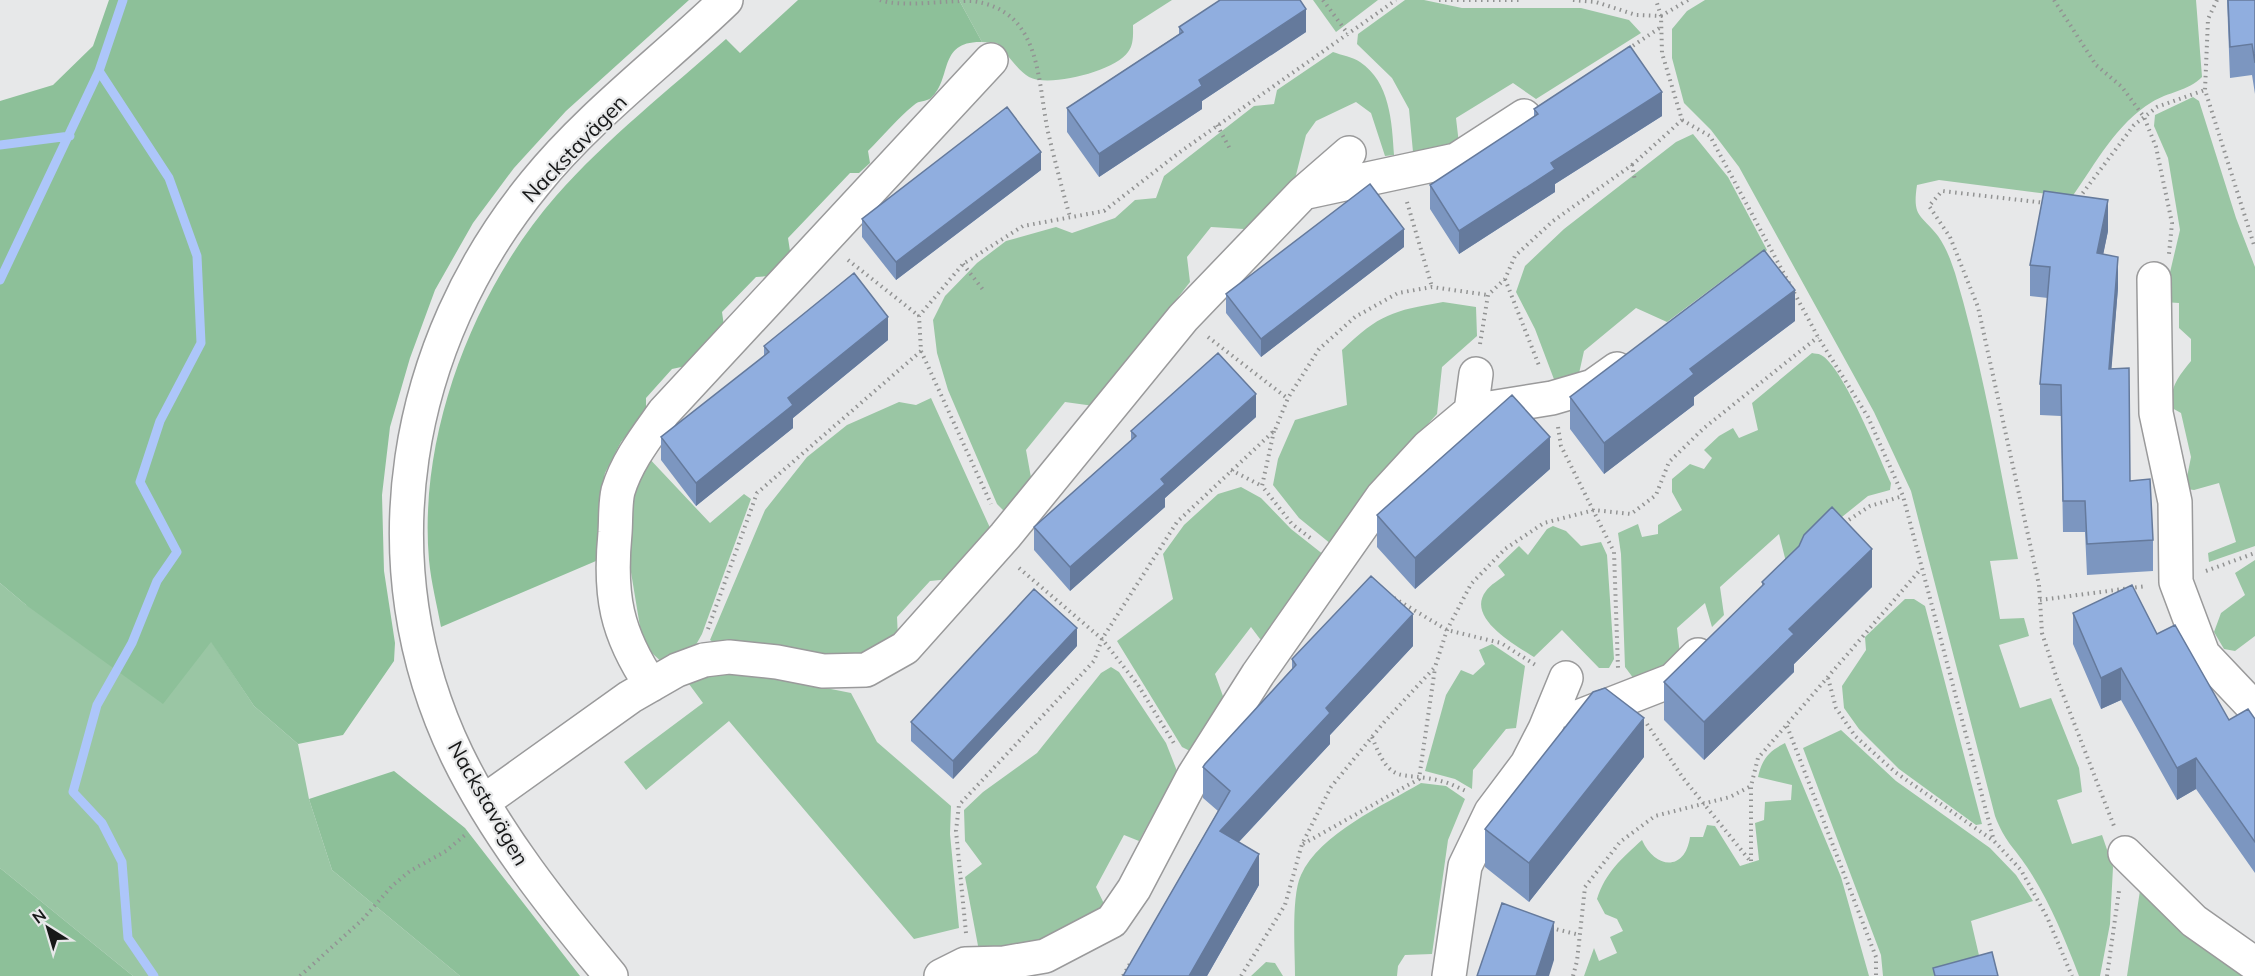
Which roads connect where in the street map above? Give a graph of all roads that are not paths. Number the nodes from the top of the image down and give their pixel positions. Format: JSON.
{"nodes":[{"id":1,"x":726,"y":0,"type":"edge"},
{"id":2,"x":991,"y":60,"type":"dead end"},
{"id":3,"x":1524,"y":116,"type":"dead end"},
{"id":4,"x":1349,"y":153,"type":"dead end"},
{"id":5,"x":1302,"y":193,"type":"junction"},
{"id":6,"x":2154,"y":279,"type":"road end"},
{"id":7,"x":1638,"y":352,"type":"edge"},
{"id":8,"x":1476,"y":374,"type":"road end"},
{"id":9,"x":1471,"y":411,"type":"junction"},
{"id":10,"x":1721,"y":633,"type":"edge"},
{"id":11,"x":1566,"y":678,"type":"road end"},
{"id":12,"x":651,"y":685,"type":"junction"},
{"id":13,"x":2255,"y":710,"type":"edge"},
{"id":14,"x":1545,"y":729,"type":"junction"},
{"id":15,"x":487,"y":808,"type":"junction"},
{"id":16,"x":2125,"y":853,"type":"road end"},
{"id":17,"x":2255,"y":964,"type":"edge"},
{"id":18,"x":953,"y":970,"type":"edge"},
{"id":19,"x":611,"y":976,"type":"edge"},
{"id":20,"x":1449,"y":976,"type":"edge"}],
"edges":[{"from":1,"to":15,"type":"street","name":"Nackstavägen"},
{"from":2,"to":12,"type":"street"},
{"from":3,"to":5,"type":"street"},
{"from":4,"to":5,"type":"street"},
{"from":5,"to":12,"type":"street"},
{"from":6,"to":13,"type":"street"},
{"from":7,"to":9,"type":"street"},
{"from":8,"to":9,"type":"street"},
{"from":9,"to":18,"type":"street"},
{"from":10,"to":14,"type":"street"},
{"from":11,"to":14,"type":"street"},
{"from":12,"to":15,"type":"street"},
{"from":14,"to":20,"type":"street"},
{"from":15,"to":19,"type":"street","name":"Nackstavägen"},
{"from":16,"to":17,"type":"street"}]}
